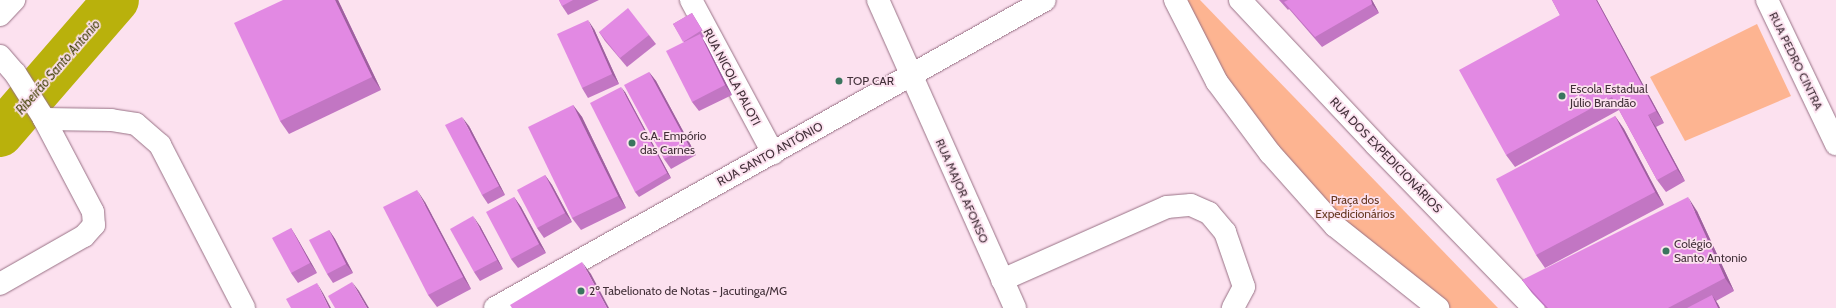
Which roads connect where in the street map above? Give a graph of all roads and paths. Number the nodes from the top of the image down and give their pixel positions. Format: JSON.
{"nodes":[{"id":1,"x":14,"y":0,"type":"edge"},
{"id":2,"x":691,"y":0,"type":"edge"},
{"id":3,"x":878,"y":0,"type":"edge"},
{"id":4,"x":1045,"y":0,"type":"edge"},
{"id":5,"x":1175,"y":0,"type":"edge"},
{"id":6,"x":1240,"y":0,"type":"edge"},
{"id":7,"x":1768,"y":0,"type":"edge"},
{"id":8,"x":0,"y":15,"type":"edge"},
{"id":9,"x":0,"y":56,"type":"edge"},
{"id":10,"x":910,"y":74,"type":"junction"},
{"id":11,"x":44,"y":118,"type":"junction"},
{"id":12,"x":1836,"y":144,"type":"edge"},
{"id":13,"x":773,"y":153,"type":"junction"},
{"id":14,"x":1002,"y":280,"type":"junction"},
{"id":15,"x":0,"y":284,"type":"edge"},
{"id":16,"x":244,"y":308,"type":"edge"},
{"id":17,"x":495,"y":308,"type":"edge"},
{"id":18,"x":1014,"y":308,"type":"edge"},
{"id":19,"x":1233,"y":308,"type":"edge"},
{"id":20,"x":1438,"y":308,"type":"edge"},
{"id":21,"x":1534,"y":308,"type":"edge"}],
"edges":[{"from":1,"to":8,"type":"street"},
{"from":2,"to":13,"type":"street","name":"RUA NICOLA PALOTI"},
{"from":3,"to":10,"type":"street","name":"RUA MAJOR AFONSO"},
{"from":4,"to":10,"type":"street","name":"RUA SANTO ANTÔNIO"},
{"from":5,"to":20,"type":"street"},
{"from":6,"to":21,"type":"street","name":"RUA DOS EXPEDICIONÁRIOS"},
{"from":7,"to":12,"type":"street","name":"RUA PEDRO CINTRA"},
{"from":9,"to":11,"type":"street"},
{"from":10,"to":13,"type":"street","name":"RUA SANTO ANTÔNIO"},
{"from":10,"to":14,"type":"street","name":"RUA MAJOR AFONSO"},
{"from":11,"to":15,"type":"street"},
{"from":11,"to":16,"type":"street"},
{"from":13,"to":17,"type":"street","name":"RUA SANTO ANTÔNIO"},
{"from":14,"to":18,"type":"street","name":"RUA MAJOR AFONSO"},
{"from":14,"to":19,"type":"street"}]}
